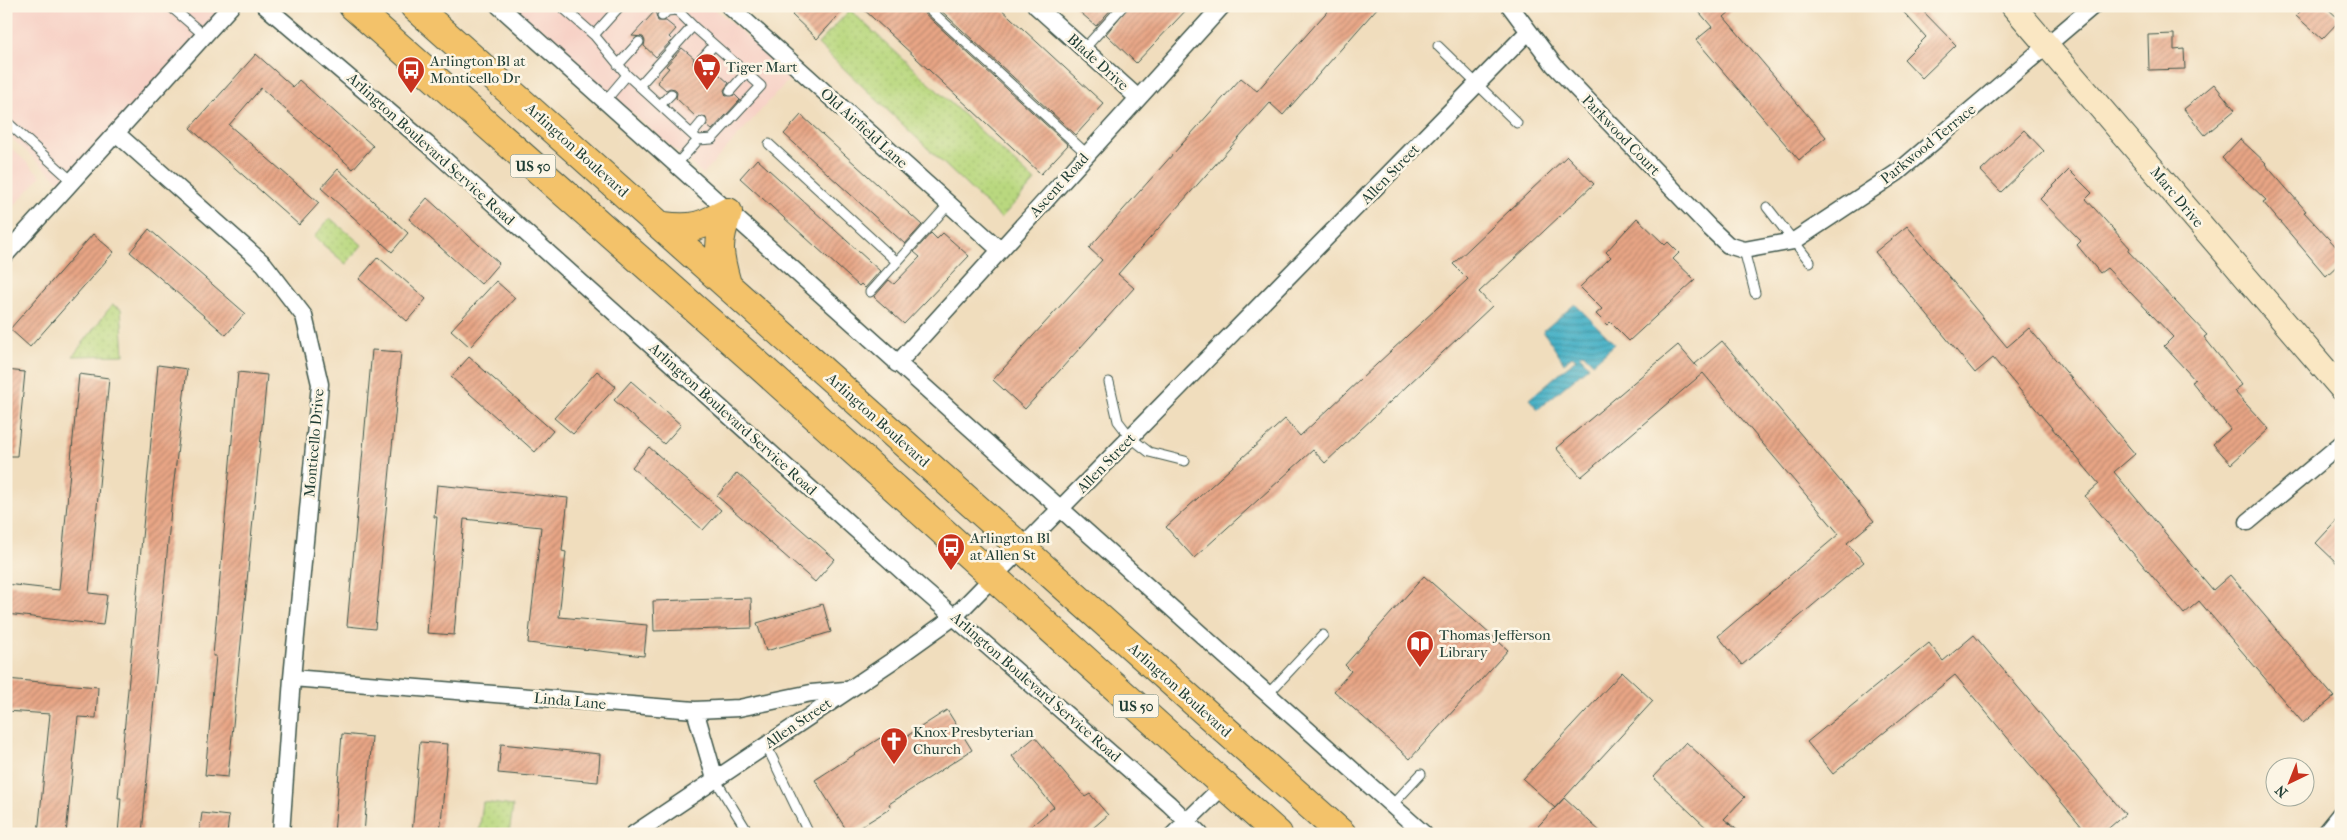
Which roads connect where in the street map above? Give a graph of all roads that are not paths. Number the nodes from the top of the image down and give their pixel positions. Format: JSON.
{"nodes":[{"id":1,"x":170,"y":6,"type":"edge"},
{"id":2,"x":232,"y":6,"type":"edge"},
{"id":3,"x":264,"y":6,"type":"edge"},
{"id":4,"x":353,"y":6,"type":"edge"},
{"id":5,"x":414,"y":6,"type":"edge"},
{"id":6,"x":561,"y":6,"type":"edge"},
{"id":7,"x":620,"y":6,"type":"edge"},
{"id":8,"x":729,"y":6,"type":"edge"},
{"id":9,"x":926,"y":6,"type":"edge"},
{"id":10,"x":1036,"y":6,"type":"edge"},
{"id":11,"x":1123,"y":6,"type":"edge"},
{"id":12,"x":1222,"y":6,"type":"edge"},
{"id":13,"x":1510,"y":6,"type":"edge"},
{"id":14,"x":2013,"y":6,"type":"edge"},
{"id":15,"x":2094,"y":6,"type":"edge"},
{"id":16,"x":506,"y":8,"type":"edge"},
{"id":17,"x":662,"y":16,"type":"dead end"},
{"id":18,"x":693,"y":26,"type":"junction"},
{"id":19,"x":1528,"y":32,"type":"junction"},
{"id":20,"x":594,"y":35,"type":"junction"},
{"id":21,"x":205,"y":36,"type":"junction"},
{"id":22,"x":639,"y":42,"type":"dead end"},
{"id":23,"x":714,"y":45,"type":"junction"},
{"id":24,"x":1438,"y":46,"type":"dead end"},
{"id":25,"x":2046,"y":46,"type":"junction"},
{"id":26,"x":1083,"y":50,"type":"junction"},
{"id":27,"x":698,"y":62,"type":"dead end"},
{"id":28,"x":618,"y":65,"type":"junction"},
{"id":29,"x":746,"y":73,"type":"junction"},
{"id":30,"x":627,"y":75,"type":"junction"},
{"id":31,"x":1478,"y":83,"type":"junction"},
{"id":32,"x":639,"y":86,"type":"junction"},
{"id":33,"x":730,"y":91,"type":"dead end"},
{"id":34,"x":671,"y":94,"type":"dead end"},
{"id":35,"x":1138,"y":98,"type":"junction"},
{"id":36,"x":605,"y":101,"type":"junction"},
{"id":37,"x":660,"y":106,"type":"junction"},
{"id":38,"x":6,"y":121,"type":"edge"},
{"id":39,"x":702,"y":122,"type":"dead end"},
{"id":40,"x":1517,"y":123,"type":"dead end"},
{"id":41,"x":116,"y":134,"type":"junction"},
{"id":42,"x":695,"y":137,"type":"junction"},
{"id":43,"x":769,"y":144,"type":"dead end"},
{"id":44,"x":1087,"y":154,"type":"junction"},
{"id":45,"x":676,"y":165,"type":"junction"},
{"id":46,"x":72,"y":182,"type":"junction"},
{"id":47,"x":949,"y":204,"type":"junction"},
{"id":48,"x":1767,"y":207,"type":"dead end"},
{"id":49,"x":728,"y":212,"type":"junction"},
{"id":50,"x":663,"y":226,"type":"junction"},
{"id":51,"x":1794,"y":240,"type":"junction"},
{"id":52,"x":1000,"y":250,"type":"junction"},
{"id":53,"x":1744,"y":250,"type":"junction"},
{"id":54,"x":6,"y":254,"type":"edge"},
{"id":55,"x":897,"y":262,"type":"junction"},
{"id":56,"x":1810,"y":262,"type":"dead end"},
{"id":57,"x":727,"y":284,"type":"junction"},
{"id":58,"x":870,"y":292,"type":"dead end"},
{"id":59,"x":1755,"y":293,"type":"dead end"},
{"id":60,"x":897,"y":364,"type":"junction"},
{"id":61,"x":1109,"y":382,"type":"dead end"},
{"id":62,"x":2341,"y":388,"type":"edge"},
{"id":63,"x":1131,"y":438,"type":"junction"},
{"id":64,"x":2341,"y":444,"type":"edge"},
{"id":65,"x":1184,"y":460,"type":"dead end"},
{"id":66,"x":1062,"y":508,"type":"junction"},
{"id":67,"x":2248,"y":522,"type":"dead end"},
{"id":68,"x":1022,"y":549,"type":"junction"},
{"id":69,"x":994,"y":578,"type":"junction"},
{"id":70,"x":955,"y":616,"type":"junction"},
{"id":71,"x":1323,"y":635,"type":"dead end"},
{"id":72,"x":292,"y":678,"type":"junction"},
{"id":73,"x":847,"y":690,"type":"junction"},
{"id":74,"x":1268,"y":694,"type":"junction"},
{"id":75,"x":695,"y":710,"type":"junction"},
{"id":76,"x":766,"y":745,"type":"junction"},
{"id":77,"x":1421,"y":774,"type":"dead end"},
{"id":78,"x":715,"y":779,"type":"junction"},
{"id":79,"x":1224,"y":785,"type":"junction"},
{"id":80,"x":1392,"y":805,"type":"junction"},
{"id":81,"x":2341,"y":813,"type":"edge"},
{"id":82,"x":1187,"y":822,"type":"junction"},
{"id":83,"x":281,"y":834,"type":"edge"},
{"id":84,"x":634,"y":834,"type":"edge"},
{"id":85,"x":749,"y":834,"type":"edge"},
{"id":86,"x":809,"y":834,"type":"edge"},
{"id":87,"x":1174,"y":834,"type":"edge"},
{"id":88,"x":1200,"y":834,"type":"edge"},
{"id":89,"x":1278,"y":834,"type":"edge"},
{"id":90,"x":1342,"y":834,"type":"edge"},
{"id":91,"x":1424,"y":834,"type":"edge"},
{"id":92,"x":2324,"y":834,"type":"edge"}],
"edges":[{"from":1,"to":21,"type":"lane"},
{"from":2,"to":21,"type":"street"},
{"from":3,"to":70,"type":"street","name":"Arlington Boulevard Service Road"},
{"from":4,"to":69,"type":"highway","number":"US 50"},
{"from":5,"to":50,"type":"highway","name":"Arlington Boulevard","number":"US 50"},
{"from":6,"to":20,"type":"lane"},
{"from":7,"to":20,"type":"lane"},
{"from":8,"to":47,"type":"street","name":"Old Airfield Lane"},
{"from":9,"to":44,"type":"lane"},
{"from":10,"to":26,"type":"street","name":"Blade Drive"},
{"from":11,"to":26,"type":"lane"},
{"from":12,"to":35,"type":"street","name":"Ascent Road"},
{"from":13,"to":19,"type":"street","name":"Parkwood Court"},
{"from":14,"to":25,"type":"street","name":"Marc Drive"},
{"from":15,"to":25,"type":"street","name":"Parkwood Terrace"},
{"from":16,"to":36,"type":"street"},
{"from":17,"to":18,"type":"lane"},
{"from":18,"to":23,"type":"lane"},
{"from":18,"to":32,"type":"lane"},
{"from":19,"to":31,"type":"street","name":"Allen Street"},
{"from":19,"to":53,"type":"street","name":"Parkwood Court"},
{"from":20,"to":28,"type":"lane"},
{"from":21,"to":41,"type":"street"},
{"from":22,"to":28,"type":"lane"},
{"from":23,"to":27,"type":"lane"},
{"from":23,"to":29,"type":"lane"},
{"from":24,"to":31,"type":"lane"},
{"from":25,"to":51,"type":"street","name":"Parkwood Terrace"},
{"from":25,"to":62,"type":"street","name":"Marc Drive"},
{"from":26,"to":35,"type":"street","name":"Blade Drive"},
{"from":28,"to":30,"type":"lane"},
{"from":29,"to":33,"type":"lane"},
{"from":29,"to":42,"type":"lane"},
{"from":30,"to":32,"type":"lane"},
{"from":30,"to":36,"type":"lane"},
{"from":31,"to":40,"type":"lane"},
{"from":31,"to":63,"type":"street","name":"Allen Street"},
{"from":32,"to":37,"type":"lane"},
{"from":34,"to":37,"type":"lane"},
{"from":35,"to":44,"type":"street","name":"Ascent Road"},
{"from":36,"to":45,"type":"street"},
{"from":37,"to":42,"type":"lane"},
{"from":38,"to":46,"type":"lane"},
{"from":39,"to":42,"type":"lane"},
{"from":41,"to":46,"type":"street"},
{"from":41,"to":72,"type":"street","name":"Monticello Drive"},
{"from":42,"to":45,"type":"lane"},
{"from":43,"to":55,"type":"lane"},
{"from":44,"to":52,"type":"street","name":"Ascent Road"},
{"from":45,"to":49,"type":"street"},
{"from":46,"to":54,"type":"street"},
{"from":47,"to":52,"type":"street","name":"Old Airfield Lane"},
{"from":47,"to":55,"type":"lane"},
{"from":48,"to":51,"type":"lane"},
{"from":49,"to":50,"type":"highway"},
{"from":49,"to":57,"type":"highway"},
{"from":49,"to":60,"type":"street"},
{"from":50,"to":57,"type":"highway","name":"Arlington Boulevard","number":"US 50"},
{"from":51,"to":53,"type":"street","name":"Parkwood Terrace"},
{"from":51,"to":56,"type":"lane"},
{"from":52,"to":60,"type":"street","name":"Ascent Road"},
{"from":53,"to":59,"type":"lane"},
{"from":55,"to":58,"type":"lane"},
{"from":57,"to":68,"type":"highway","name":"Arlington Boulevard","number":"US 50"},
{"from":60,"to":66,"type":"street"},
{"from":61,"to":63,"type":"lane"},
{"from":63,"to":65,"type":"lane"},
{"from":63,"to":66,"type":"street","name":"Allen Street"},
{"from":64,"to":67,"type":"street"},
{"from":66,"to":68,"type":"street","name":"Allen Street"},
{"from":66,"to":74,"type":"street"},
{"from":68,"to":69,"type":"street","name":"Allen Street"},
{"from":68,"to":90,"type":"highway","name":"Arlington Boulevard","number":"US 50"},
{"from":69,"to":70,"type":"street","name":"Allen Street"},
{"from":69,"to":79,"type":"highway","number":"US 50"},
{"from":70,"to":73,"type":"street","name":"Allen Street"},
{"from":70,"to":82,"type":"street","name":"Arlington Boulevard Service Road"},
{"from":71,"to":74,"type":"lane"},
{"from":72,"to":75,"type":"street","name":"Linda Lane"},
{"from":72,"to":83,"type":"street","name":"Monticello Drive"},
{"from":73,"to":75,"type":"street","name":"Linda Lane"},
{"from":73,"to":76,"type":"street","name":"Allen Street"},
{"from":74,"to":80,"type":"street"},
{"from":75,"to":78,"type":"street"},
{"from":76,"to":78,"type":"street","name":"Allen Street"},
{"from":76,"to":86,"type":"lane"},
{"from":77,"to":80,"type":"lane"},
{"from":78,"to":84,"type":"street","name":"Allen Street"},
{"from":78,"to":85,"type":"lane"},
{"from":79,"to":82,"type":"street"},
{"from":79,"to":89,"type":"highway","number":"US 50"},
{"from":80,"to":91,"type":"street"},
{"from":81,"to":92,"type":"street"},
{"from":82,"to":87,"type":"street"},
{"from":82,"to":88,"type":"street","name":"Arlington Boulevard Service Road"}]}
